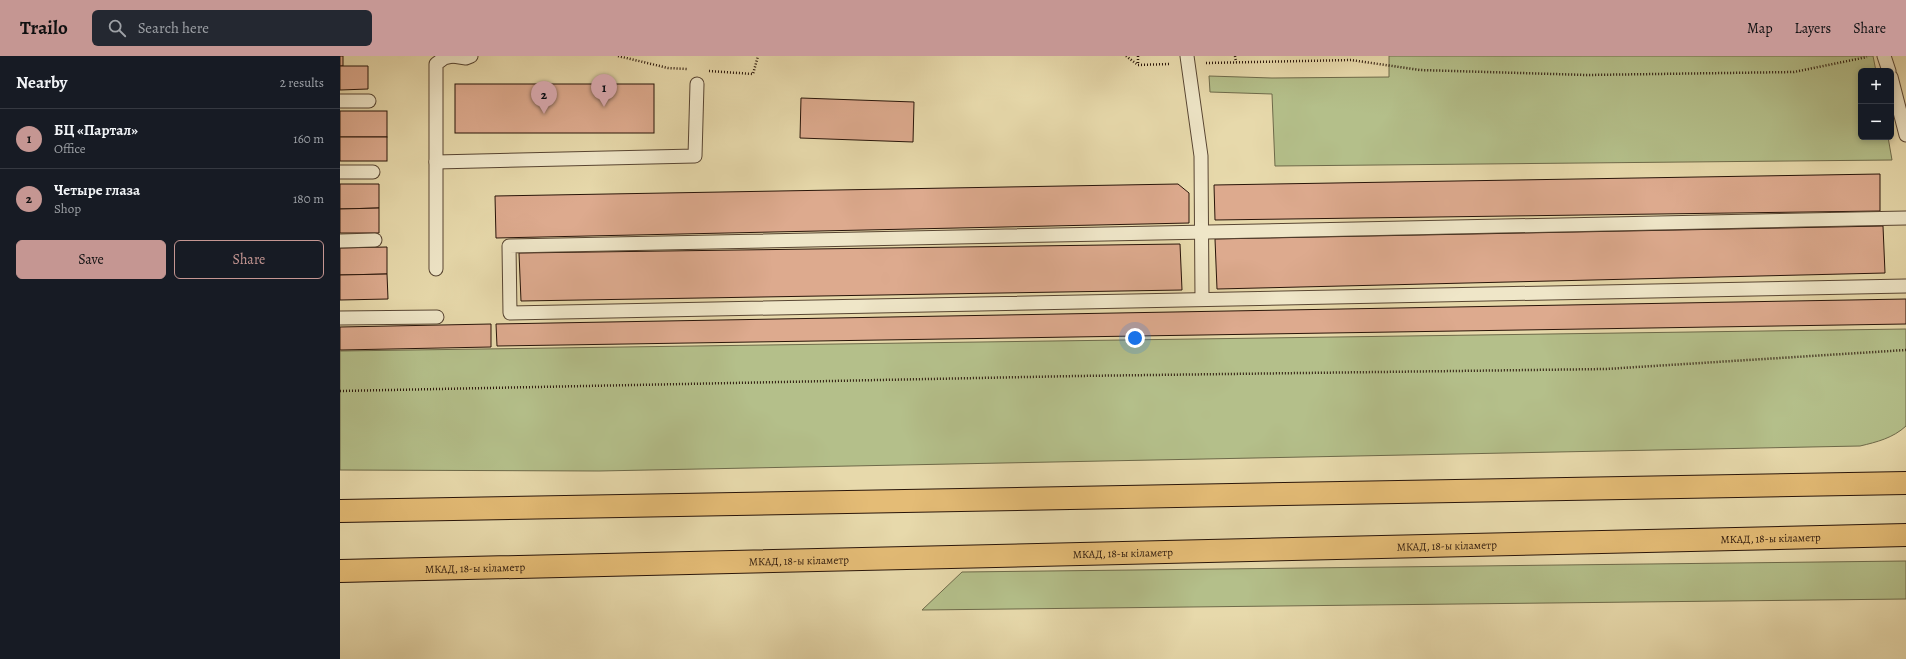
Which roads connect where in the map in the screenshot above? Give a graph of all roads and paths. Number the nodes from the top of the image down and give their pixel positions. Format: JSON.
{"nodes":[{"id":1,"x":453,"y":56,"type":"edge"},
{"id":2,"x":471,"y":56,"type":"edge"},
{"id":3,"x":758,"y":56,"type":"edge"},
{"id":4,"x":1126,"y":56,"type":"edge"},
{"id":5,"x":1138,"y":56,"type":"edge"},
{"id":6,"x":1235,"y":56,"type":"edge"},
{"id":7,"x":1351,"y":56,"type":"edge"},
{"id":8,"x":1869,"y":56,"type":"edge"},
{"id":9,"x":1884,"y":56,"type":"edge"},
{"id":10,"x":1187,"y":60,"type":"edge"},
{"id":11,"x":1351,"y":60,"type":"junction"},
{"id":12,"x":1236,"y":62,"type":"junction"},
{"id":13,"x":1138,"y":65,"type":"junction"},
{"id":14,"x":1888,"y":68,"type":"edge"},
{"id":15,"x":753,"y":74,"type":"dead end"},
{"id":16,"x":1894,"y":82,"type":"edge"},
{"id":17,"x":697,"y":84,"type":"dead end"},
{"id":18,"x":1901,"y":94,"type":"edge"},
{"id":19,"x":340,"y":101,"type":"edge"},
{"id":20,"x":369,"y":101,"type":"dead end"},
{"id":21,"x":1906,"y":135,"type":"edge"},
{"id":22,"x":436,"y":162,"type":"junction"},
{"id":23,"x":340,"y":172,"type":"edge"},
{"id":24,"x":373,"y":172,"type":"dead end"},
{"id":25,"x":1906,"y":218,"type":"edge"},
{"id":26,"x":1202,"y":232,"type":"junction"},
{"id":27,"x":375,"y":240,"type":"dead end"},
{"id":28,"x":340,"y":241,"type":"edge"},
{"id":29,"x":436,"y":269,"type":"dead end"},
{"id":30,"x":1906,"y":286,"type":"edge"},
{"id":31,"x":1202,"y":300,"type":"junction"},
{"id":32,"x":437,"y":317,"type":"dead end"},
{"id":33,"x":340,"y":318,"type":"edge"},
{"id":34,"x":1906,"y":350,"type":"edge"},
{"id":35,"x":340,"y":391,"type":"edge"},
{"id":36,"x":1906,"y":483,"type":"edge"},
{"id":37,"x":340,"y":511,"type":"edge"},
{"id":38,"x":1906,"y":536,"type":"edge"},
{"id":39,"x":340,"y":571,"type":"edge"}],
"edges":[{"from":1,"to":2,"type":"lane"},
{"from":1,"to":22,"type":"lane"},
{"from":3,"to":15,"type":"path"},
{"from":4,"to":13,"type":"path"},
{"from":5,"to":13,"type":"path"},
{"from":6,"to":12,"type":"path"},
{"from":7,"to":11,"type":"path"},
{"from":8,"to":11,"type":"path"},
{"from":9,"to":14,"type":"lane"},
{"from":10,"to":12,"type":"path"},
{"from":10,"to":13,"type":"path"},
{"from":10,"to":26,"type":"lane"},
{"from":11,"to":12,"type":"path"},
{"from":16,"to":18,"type":"lane"},
{"from":17,"to":22,"type":"lane"},
{"from":18,"to":21,"type":"lane"},
{"from":19,"to":20,"type":"lane"},
{"from":22,"to":29,"type":"lane"},
{"from":23,"to":24,"type":"lane"},
{"from":25,"to":26,"type":"lane"},
{"from":26,"to":31,"type":"lane"},
{"from":26,"to":31,"type":"lane"},
{"from":27,"to":28,"type":"lane"},
{"from":30,"to":31,"type":"lane"},
{"from":32,"to":33,"type":"lane"},
{"from":34,"to":35,"type":"path"},
{"from":36,"to":37,"type":"highway"},
{"from":38,"to":39,"type":"highway","name":"МКАД, 18-ы кіламетр"}]}
